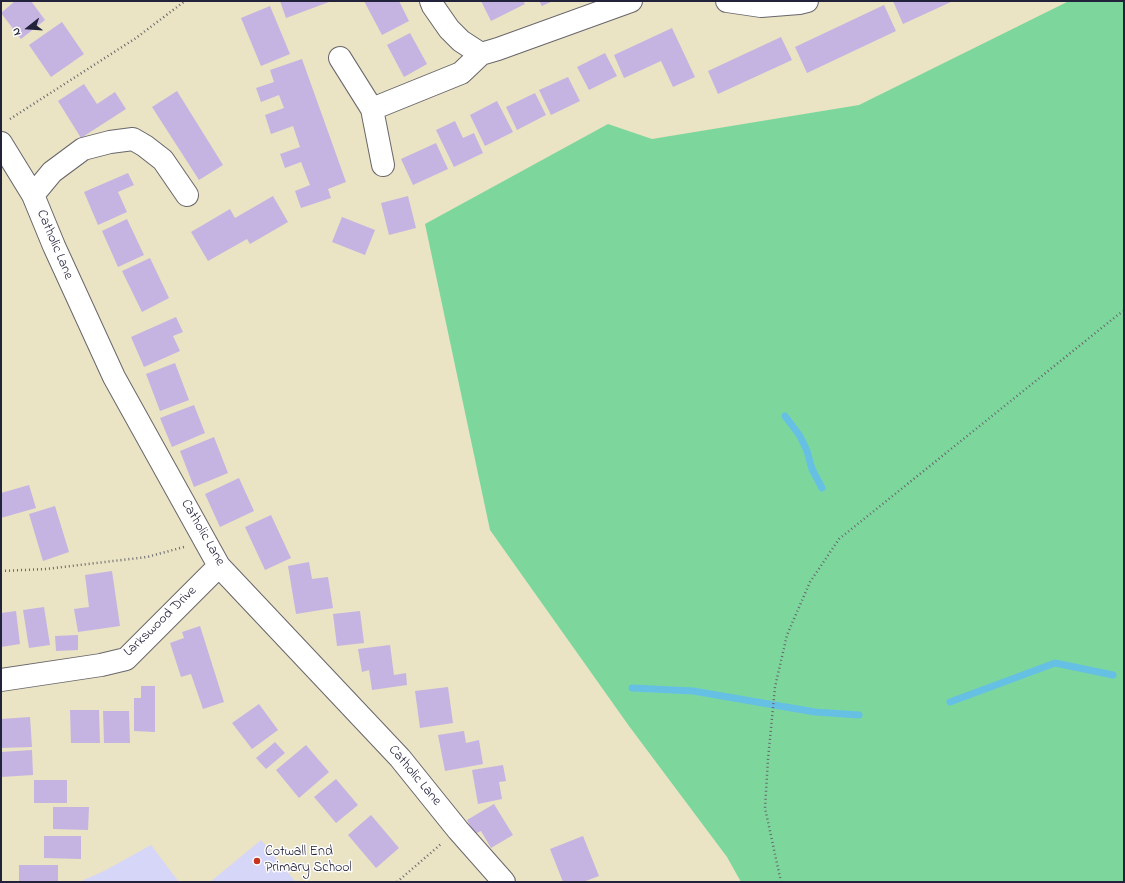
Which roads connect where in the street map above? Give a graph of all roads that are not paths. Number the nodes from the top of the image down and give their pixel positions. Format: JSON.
{"nodes":[{"id":1,"x":431,"y":1,"type":"edge"},
{"id":2,"x":631,"y":1,"type":"edge"},
{"id":3,"x":727,"y":1,"type":"edge"},
{"id":4,"x":807,"y":1,"type":"edge"},
{"id":5,"x":481,"y":54,"type":"junction"},
{"id":6,"x":340,"y":58,"type":"dead end"},
{"id":7,"x":372,"y":109,"type":"junction"},
{"id":8,"x":1,"y":143,"type":"edge"},
{"id":9,"x":383,"y":165,"type":"dead end"},
{"id":10,"x":33,"y":194,"type":"junction"},
{"id":11,"x":187,"y":195,"type":"dead end"},
{"id":12,"x":219,"y":566,"type":"junction"},
{"id":13,"x":1,"y":680,"type":"edge"},
{"id":14,"x":504,"y":882,"type":"edge"}],
"edges":[{"from":1,"to":5,"type":"street"},
{"from":2,"to":5,"type":"street"},
{"from":3,"to":4,"type":"street"},
{"from":5,"to":7,"type":"street"},
{"from":6,"to":7,"type":"street"},
{"from":7,"to":9,"type":"street"},
{"from":8,"to":10,"type":"street","name":"Catholic Lane"},
{"from":10,"to":11,"type":"street"},
{"from":10,"to":12,"type":"street","name":"Catholic Lane"},
{"from":12,"to":13,"type":"street","name":"Larkswood Drive"},
{"from":12,"to":14,"type":"street","name":"Catholic Lane"}]}
